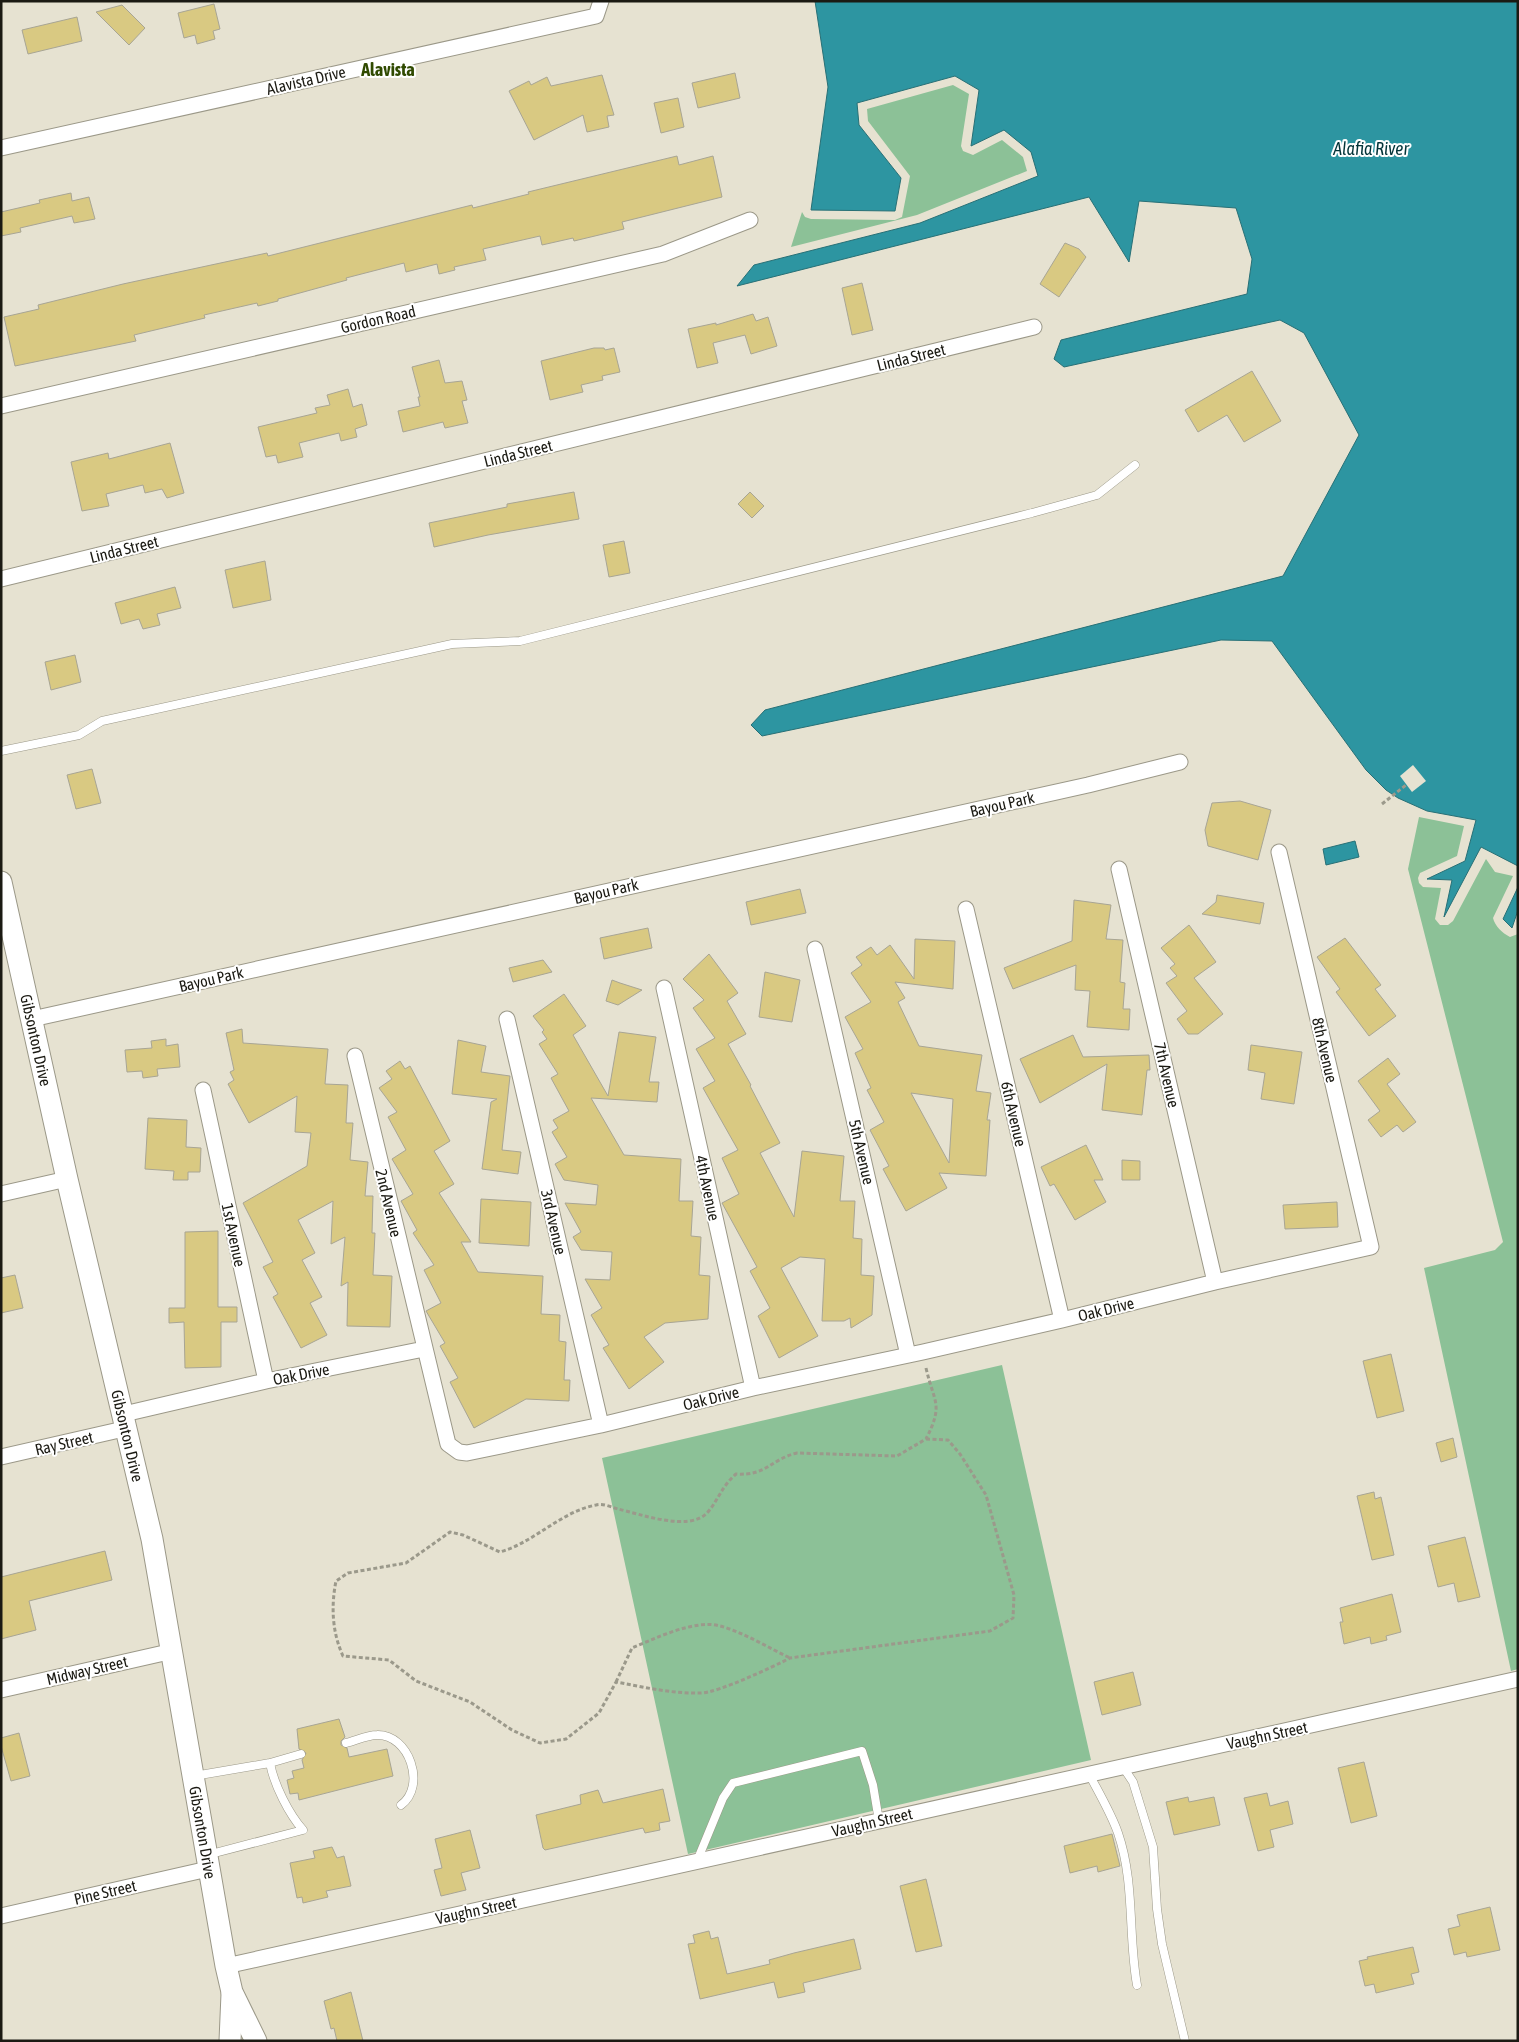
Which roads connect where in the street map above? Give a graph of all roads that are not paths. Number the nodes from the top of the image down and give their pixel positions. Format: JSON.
{"nodes":[{"id":1,"x":601,"y":1,"type":"edge"},
{"id":2,"x":1,"y":148,"type":"edge"},
{"id":3,"x":750,"y":220,"type":"dead end"},
{"id":4,"x":1034,"y":328,"type":"dead end"},
{"id":5,"x":1,"y":406,"type":"edge"},
{"id":6,"x":1135,"y":465,"type":"dead end"},
{"id":7,"x":1,"y":579,"type":"edge"},
{"id":8,"x":1,"y":751,"type":"edge"},
{"id":9,"x":1180,"y":762,"type":"dead end"},
{"id":10,"x":1279,"y":852,"type":"dead end"},
{"id":11,"x":1119,"y":869,"type":"dead end"},
{"id":12,"x":1,"y":882,"type":"edge"},
{"id":13,"x":966,"y":909,"type":"dead end"},
{"id":14,"x":815,"y":949,"type":"dead end"},
{"id":15,"x":664,"y":988,"type":"dead end"},
{"id":16,"x":32,"y":1019,"type":"junction"},
{"id":17,"x":507,"y":1019,"type":"dead end"},
{"id":18,"x":355,"y":1056,"type":"dead end"},
{"id":19,"x":203,"y":1090,"type":"dead end"},
{"id":20,"x":67,"y":1179,"type":"junction"},
{"id":21,"x":1,"y":1194,"type":"edge"},
{"id":22,"x":1370,"y":1247,"type":"joint"},
{"id":23,"x":1214,"y":1282,"type":"junction"},
{"id":24,"x":1062,"y":1320,"type":"junction"},
{"id":25,"x":424,"y":1349,"type":"junction"},
{"id":26,"x":915,"y":1354,"type":"junction"},
{"id":27,"x":266,"y":1381,"type":"junction"},
{"id":28,"x":752,"y":1388,"type":"junction"},
{"id":29,"x":126,"y":1421,"type":"junction"},
{"id":30,"x":601,"y":1425,"type":"junction"},
{"id":31,"x":1,"y":1457,"type":"edge"},
{"id":32,"x":173,"y":1651,"type":"junction"},
{"id":33,"x":1518,"y":1679,"type":"edge"},
{"id":34,"x":1,"y":1690,"type":"edge"},
{"id":35,"x":346,"y":1743,"type":"dead end"},
{"id":36,"x":301,"y":1754,"type":"dead end"},
{"id":37,"x":270,"y":1763,"type":"junction"},
{"id":38,"x":1123,"y":1767,"type":"junction"},
{"id":39,"x":1089,"y":1774,"type":"junction"},
{"id":40,"x":192,"y":1776,"type":"junction"},
{"id":41,"x":401,"y":1805,"type":"dead end"},
{"id":42,"x":880,"y":1821,"type":"junction"},
{"id":43,"x":207,"y":1862,"type":"junction"},
{"id":44,"x":697,"y":1862,"type":"junction"},
{"id":45,"x":1,"y":1916,"type":"edge"},
{"id":46,"x":226,"y":1966,"type":"junction"},
{"id":47,"x":1137,"y":1985,"type":"dead end"},
{"id":48,"x":232,"y":1992,"type":"junction"},
{"id":49,"x":230,"y":2041,"type":"edge"},
{"id":50,"x":256,"y":2041,"type":"edge"},
{"id":51,"x":1185,"y":2041,"type":"edge"}],
"edges":[{"from":1,"to":2,"type":"street","name":"Alavista Drive"},
{"from":3,"to":5,"type":"street","name":"Gordon Road"},
{"from":4,"to":7,"type":"street","name":"Linda Street"},
{"from":6,"to":8,"type":"lane"},
{"from":9,"to":16,"type":"street","name":"Bayou Park"},
{"from":10,"to":22,"type":"street","name":"8th Avenue"},
{"from":11,"to":23,"type":"street","name":"7th Avenue"},
{"from":12,"to":16,"type":"main road","name":"Gibsonton Drive"},
{"from":13,"to":24,"type":"street","name":"6th Avenue"},
{"from":14,"to":26,"type":"street","name":"5th Avenue"},
{"from":15,"to":28,"type":"street","name":"4th Avenue"},
{"from":16,"to":20,"type":"main road","name":"Gibsonton Drive"},
{"from":17,"to":30,"type":"street","name":"3rd Avenue"},
{"from":18,"to":25,"type":"street","name":"2nd Avenue"},
{"from":19,"to":27,"type":"street","name":"1st Avenue"},
{"from":20,"to":21,"type":"street"},
{"from":20,"to":29,"type":"main road","name":"Gibsonton Drive"},
{"from":22,"to":23,"type":"street","name":"Oak Drive"},
{"from":23,"to":24,"type":"street","name":"Oak Drive"},
{"from":24,"to":26,"type":"street","name":"Oak Drive"},
{"from":25,"to":27,"type":"street","name":"Oak Drive"},
{"from":25,"to":30,"type":"street","name":"Oak Drive"},
{"from":26,"to":28,"type":"street","name":"Oak Drive"},
{"from":27,"to":29,"type":"street","name":"Oak Drive"},
{"from":28,"to":30,"type":"street","name":"Oak Drive"},
{"from":29,"to":31,"type":"street","name":"Ray Street"},
{"from":29,"to":32,"type":"main road","name":"Gibsonton Drive"},
{"from":32,"to":34,"type":"street","name":"Midway Street"},
{"from":32,"to":40,"type":"main road","name":"Gibsonton Drive"},
{"from":33,"to":38,"type":"street","name":"Vaughn Street"},
{"from":35,"to":41,"type":"lane"},
{"from":36,"to":37,"type":"lane"},
{"from":37,"to":40,"type":"lane"},
{"from":37,"to":43,"type":"lane"},
{"from":38,"to":39,"type":"street","name":"Vaughn Street"},
{"from":38,"to":51,"type":"lane"},
{"from":39,"to":42,"type":"street","name":"Vaughn Street"},
{"from":39,"to":47,"type":"lane"},
{"from":40,"to":43,"type":"main road","name":"Gibsonton Drive"},
{"from":42,"to":44,"type":"street","name":"Vaughn Street"},
{"from":42,"to":44,"type":"lane"},
{"from":43,"to":45,"type":"street","name":"Pine Street"},
{"from":43,"to":46,"type":"main road","name":"Gibsonton Drive"},
{"from":44,"to":46,"type":"street","name":"Vaughn Street"},
{"from":46,"to":48,"type":"main road","name":"Gibsonton Drive"},
{"from":48,"to":49,"type":"main road","name":"Gibsonton Drive"},
{"from":48,"to":50,"type":"main road","name":"Gibsonton Drive"}]}
